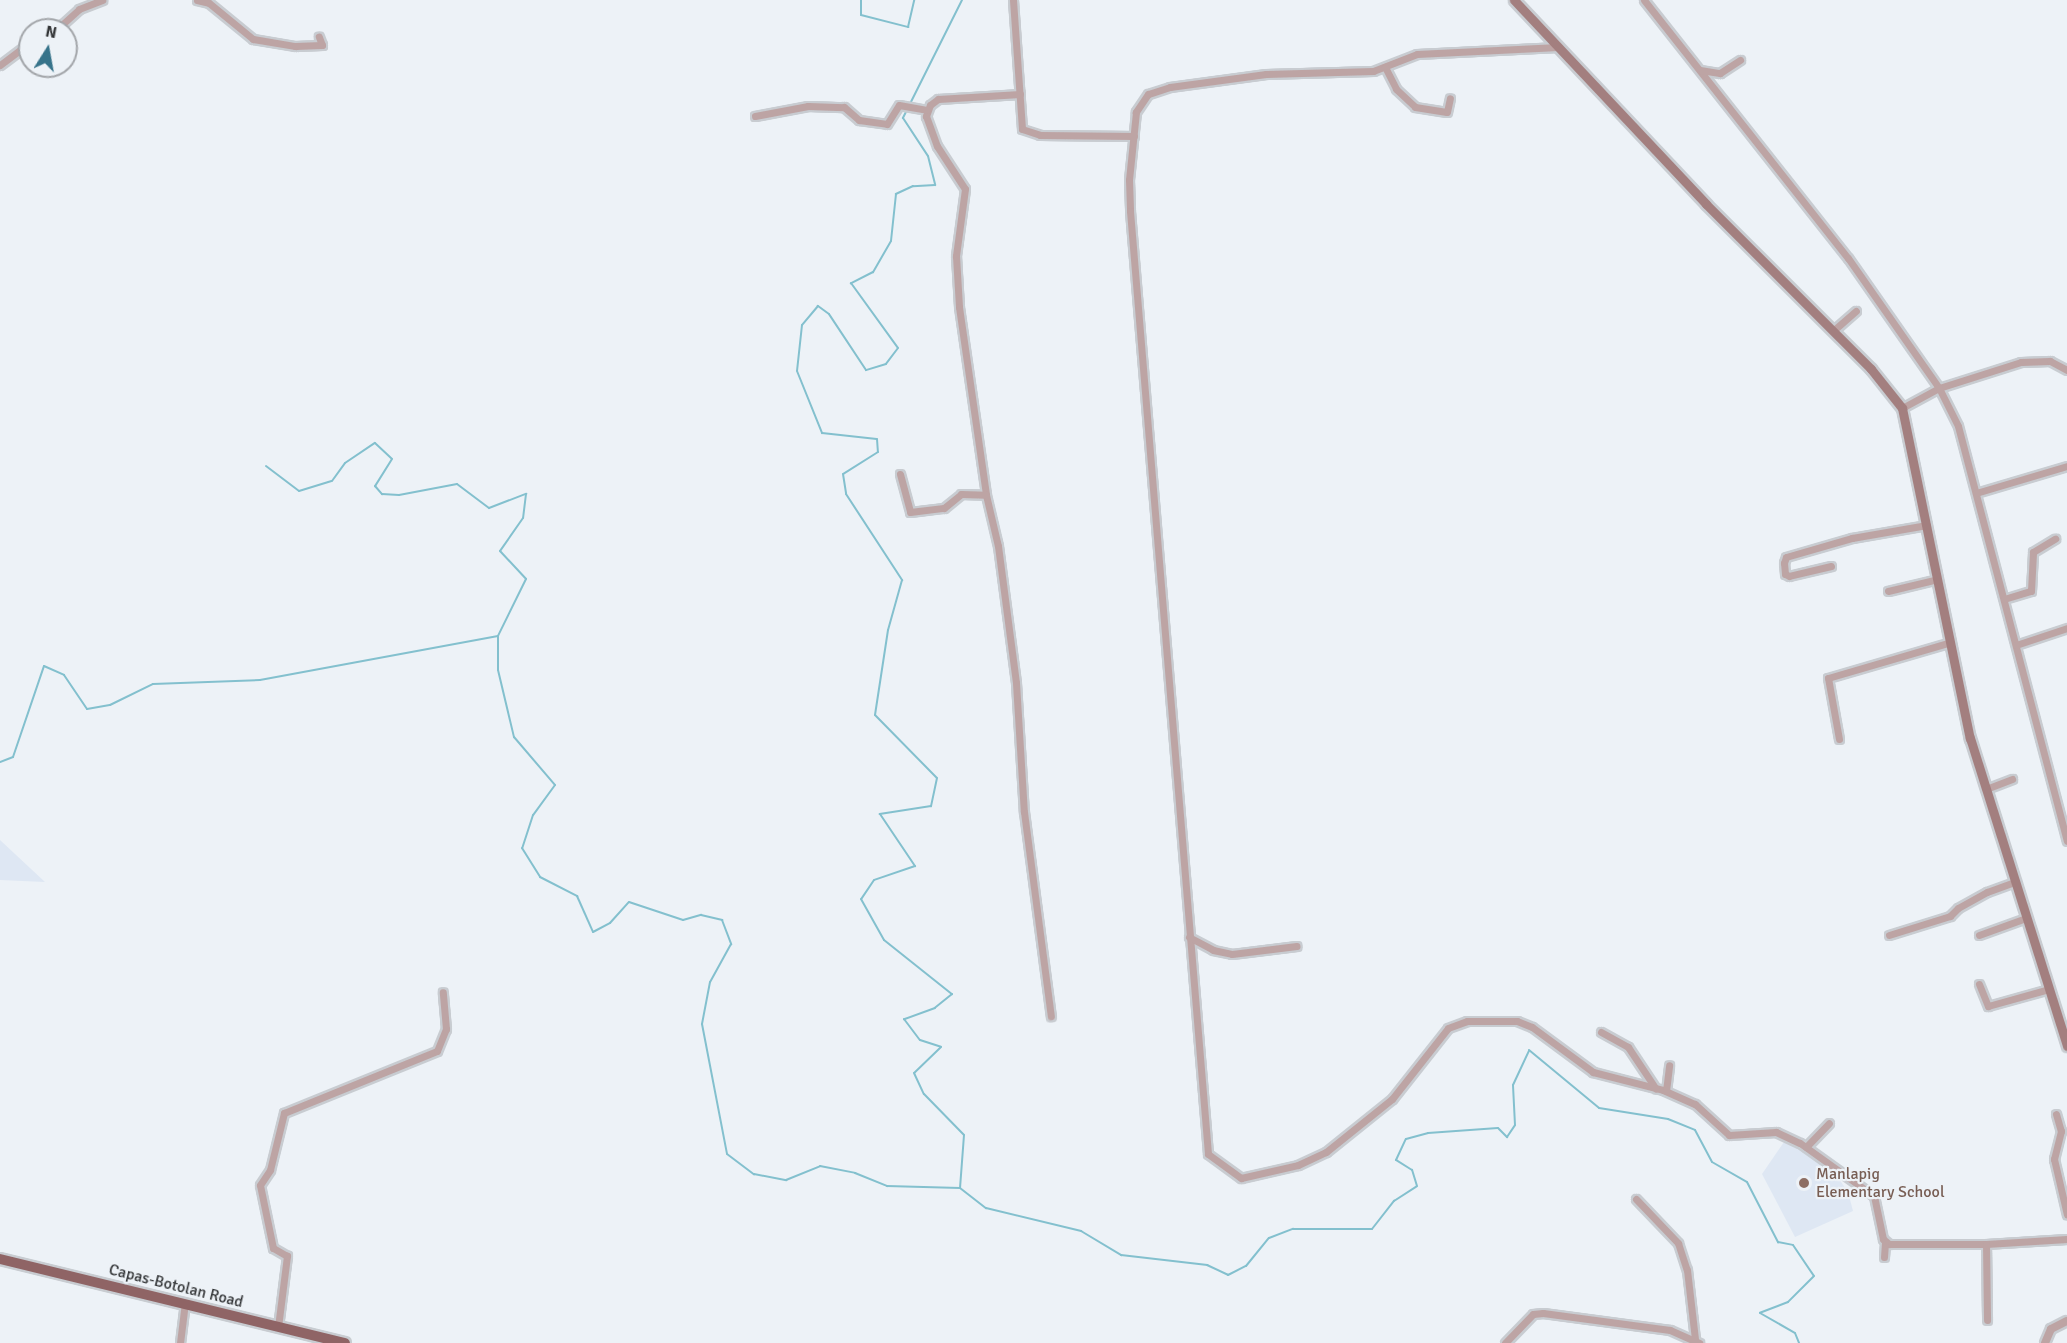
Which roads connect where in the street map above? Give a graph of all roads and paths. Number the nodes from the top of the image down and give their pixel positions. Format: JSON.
{"nodes":[{"id":1,"x":102,"y":0,"type":"edge"},
{"id":2,"x":196,"y":0,"type":"edge"},
{"id":3,"x":1012,"y":0,"type":"edge"},
{"id":4,"x":1514,"y":0,"type":"edge"},
{"id":5,"x":1644,"y":0,"type":"edge"},
{"id":6,"x":69,"y":18,"type":"edge"},
{"id":7,"x":319,"y":37,"type":"dead end"},
{"id":8,"x":1558,"y":47,"type":"junction"},
{"id":9,"x":18,"y":51,"type":"edge"},
{"id":10,"x":1740,"y":60,"type":"dead end"},
{"id":11,"x":0,"y":65,"type":"edge"},
{"id":12,"x":1385,"y":67,"type":"junction"},
{"id":13,"x":1700,"y":70,"type":"junction"},
{"id":14,"x":1020,"y":94,"type":"junction"},
{"id":15,"x":1450,"y":98,"type":"dead end"},
{"id":16,"x":927,"y":110,"type":"junction"},
{"id":17,"x":755,"y":116,"type":"dead end"},
{"id":18,"x":1134,"y":136,"type":"junction"},
{"id":19,"x":1856,"y":311,"type":"dead end"},
{"id":20,"x":1834,"y":330,"type":"junction"},
{"id":21,"x":2067,"y":370,"type":"edge"},
{"id":22,"x":1939,"y":388,"type":"junction"},
{"id":23,"x":1902,"y":408,"type":"junction"},
{"id":24,"x":2067,"y":466,"type":"edge"},
{"id":25,"x":900,"y":474,"type":"dead end"},
{"id":26,"x":1976,"y":493,"type":"junction"},
{"id":27,"x":986,"y":495,"type":"junction"},
{"id":28,"x":1927,"y":525,"type":"junction"},
{"id":29,"x":2055,"y":539,"type":"dead end"},
{"id":30,"x":1831,"y":566,"type":"dead end"},
{"id":31,"x":1938,"y":579,"type":"junction"},
{"id":32,"x":1888,"y":591,"type":"dead end"},
{"id":33,"x":2004,"y":599,"type":"junction"},
{"id":34,"x":2067,"y":628,"type":"edge"},
{"id":35,"x":1951,"y":642,"type":"junction"},
{"id":36,"x":2016,"y":645,"type":"junction"},
{"id":37,"x":1839,"y":739,"type":"dead end"},
{"id":38,"x":2012,"y":779,"type":"dead end"},
{"id":39,"x":1986,"y":789,"type":"junction"},
{"id":40,"x":2067,"y":841,"type":"edge"},
{"id":41,"x":2015,"y":882,"type":"junction"},
{"id":42,"x":2026,"y":918,"type":"junction"},
{"id":43,"x":1889,"y":935,"type":"dead end"},
{"id":44,"x":1979,"y":935,"type":"dead end"},
{"id":45,"x":1189,"y":937,"type":"junction"},
{"id":46,"x":1297,"y":946,"type":"dead end"},
{"id":47,"x":1979,"y":984,"type":"dead end"},
{"id":48,"x":2049,"y":989,"type":"junction"},
{"id":49,"x":442,"y":992,"type":"dead end"},
{"id":50,"x":1051,"y":1016,"type":"dead end"},
{"id":51,"x":1601,"y":1032,"type":"dead end"},
{"id":52,"x":2067,"y":1046,"type":"edge"},
{"id":53,"x":1669,"y":1065,"type":"dead end"},
{"id":54,"x":1656,"y":1089,"type":"junction"},
{"id":55,"x":1666,"y":1091,"type":"junction"},
{"id":56,"x":2056,"y":1114,"type":"dead end"},
{"id":57,"x":1828,"y":1123,"type":"dead end"},
{"id":58,"x":1806,"y":1147,"type":"junction"},
{"id":59,"x":1636,"y":1199,"type":"dead end"},
{"id":60,"x":2067,"y":1215,"type":"edge"},
{"id":61,"x":2067,"y":1239,"type":"edge"},
{"id":62,"x":1886,"y":1242,"type":"junction"},
{"id":63,"x":1986,"y":1244,"type":"junction"},
{"id":64,"x":1884,"y":1257,"type":"dead end"},
{"id":65,"x":0,"y":1259,"type":"edge"},
{"id":66,"x":185,"y":1304,"type":"junction"},
{"id":67,"x":1987,"y":1320,"type":"dead end"},
{"id":68,"x":2067,"y":1321,"type":"edge"},
{"id":69,"x":278,"y":1327,"type":"junction"},
{"id":70,"x":1697,"y":1341,"type":"edge"},
{"id":71,"x":180,"y":1343,"type":"edge"},
{"id":72,"x":345,"y":1343,"type":"edge"},
{"id":73,"x":1505,"y":1343,"type":"edge"},
{"id":74,"x":2045,"y":1343,"type":"edge"}],
"edges":[{"from":1,"to":6,"type":"street"},
{"from":2,"to":7,"type":"street"},
{"from":3,"to":14,"type":"street"},
{"from":4,"to":8,"type":"main road"},
{"from":5,"to":13,"type":"street"},
{"from":8,"to":12,"type":"street"},
{"from":8,"to":20,"type":"main road"},
{"from":9,"to":11,"type":"street"},
{"from":10,"to":13,"type":"street"},
{"from":12,"to":15,"type":"street"},
{"from":12,"to":18,"type":"street"},
{"from":13,"to":22,"type":"street"},
{"from":14,"to":16,"type":"street"},
{"from":14,"to":18,"type":"street"},
{"from":16,"to":17,"type":"street"},
{"from":16,"to":27,"type":"street"},
{"from":18,"to":45,"type":"street"},
{"from":19,"to":20,"type":"street"},
{"from":20,"to":23,"type":"main road"},
{"from":21,"to":22,"type":"street"},
{"from":22,"to":23,"type":"street"},
{"from":22,"to":26,"type":"street"},
{"from":23,"to":28,"type":"main road"},
{"from":24,"to":26,"type":"street"},
{"from":25,"to":27,"type":"street"},
{"from":26,"to":33,"type":"street"},
{"from":27,"to":50,"type":"street"},
{"from":28,"to":30,"type":"street"},
{"from":28,"to":31,"type":"main road"},
{"from":29,"to":33,"type":"street"},
{"from":31,"to":32,"type":"street"},
{"from":31,"to":35,"type":"main road"},
{"from":33,"to":36,"type":"street"},
{"from":34,"to":36,"type":"street"},
{"from":35,"to":37,"type":"street"},
{"from":35,"to":39,"type":"main road"},
{"from":36,"to":40,"type":"street"},
{"from":38,"to":39,"type":"street"},
{"from":39,"to":41,"type":"main road"},
{"from":41,"to":42,"type":"main road"},
{"from":41,"to":43,"type":"street"},
{"from":42,"to":44,"type":"street"},
{"from":42,"to":48,"type":"main road"},
{"from":45,"to":46,"type":"street"},
{"from":45,"to":54,"type":"street"},
{"from":47,"to":48,"type":"street"},
{"from":48,"to":52,"type":"main road"},
{"from":49,"to":69,"type":"street"},
{"from":51,"to":54,"type":"street"},
{"from":53,"to":55,"type":"street"},
{"from":54,"to":55,"type":"street"},
{"from":55,"to":58,"type":"street"},
{"from":56,"to":60,"type":"street"},
{"from":57,"to":58,"type":"street"},
{"from":58,"to":62,"type":"street"},
{"from":59,"to":70,"type":"street"},
{"from":61,"to":63,"type":"street"},
{"from":62,"to":63,"type":"street"},
{"from":62,"to":64,"type":"street"},
{"from":63,"to":67,"type":"street"},
{"from":65,"to":66,"type":"main road","name":"Capas-Botolan Road"},
{"from":66,"to":69,"type":"main road","name":"Capas-Botolan Road"},
{"from":66,"to":71,"type":"street"},
{"from":68,"to":74,"type":"street"},
{"from":69,"to":72,"type":"main road","name":"Capas-Botolan Road"},
{"from":70,"to":73,"type":"street"}]}
